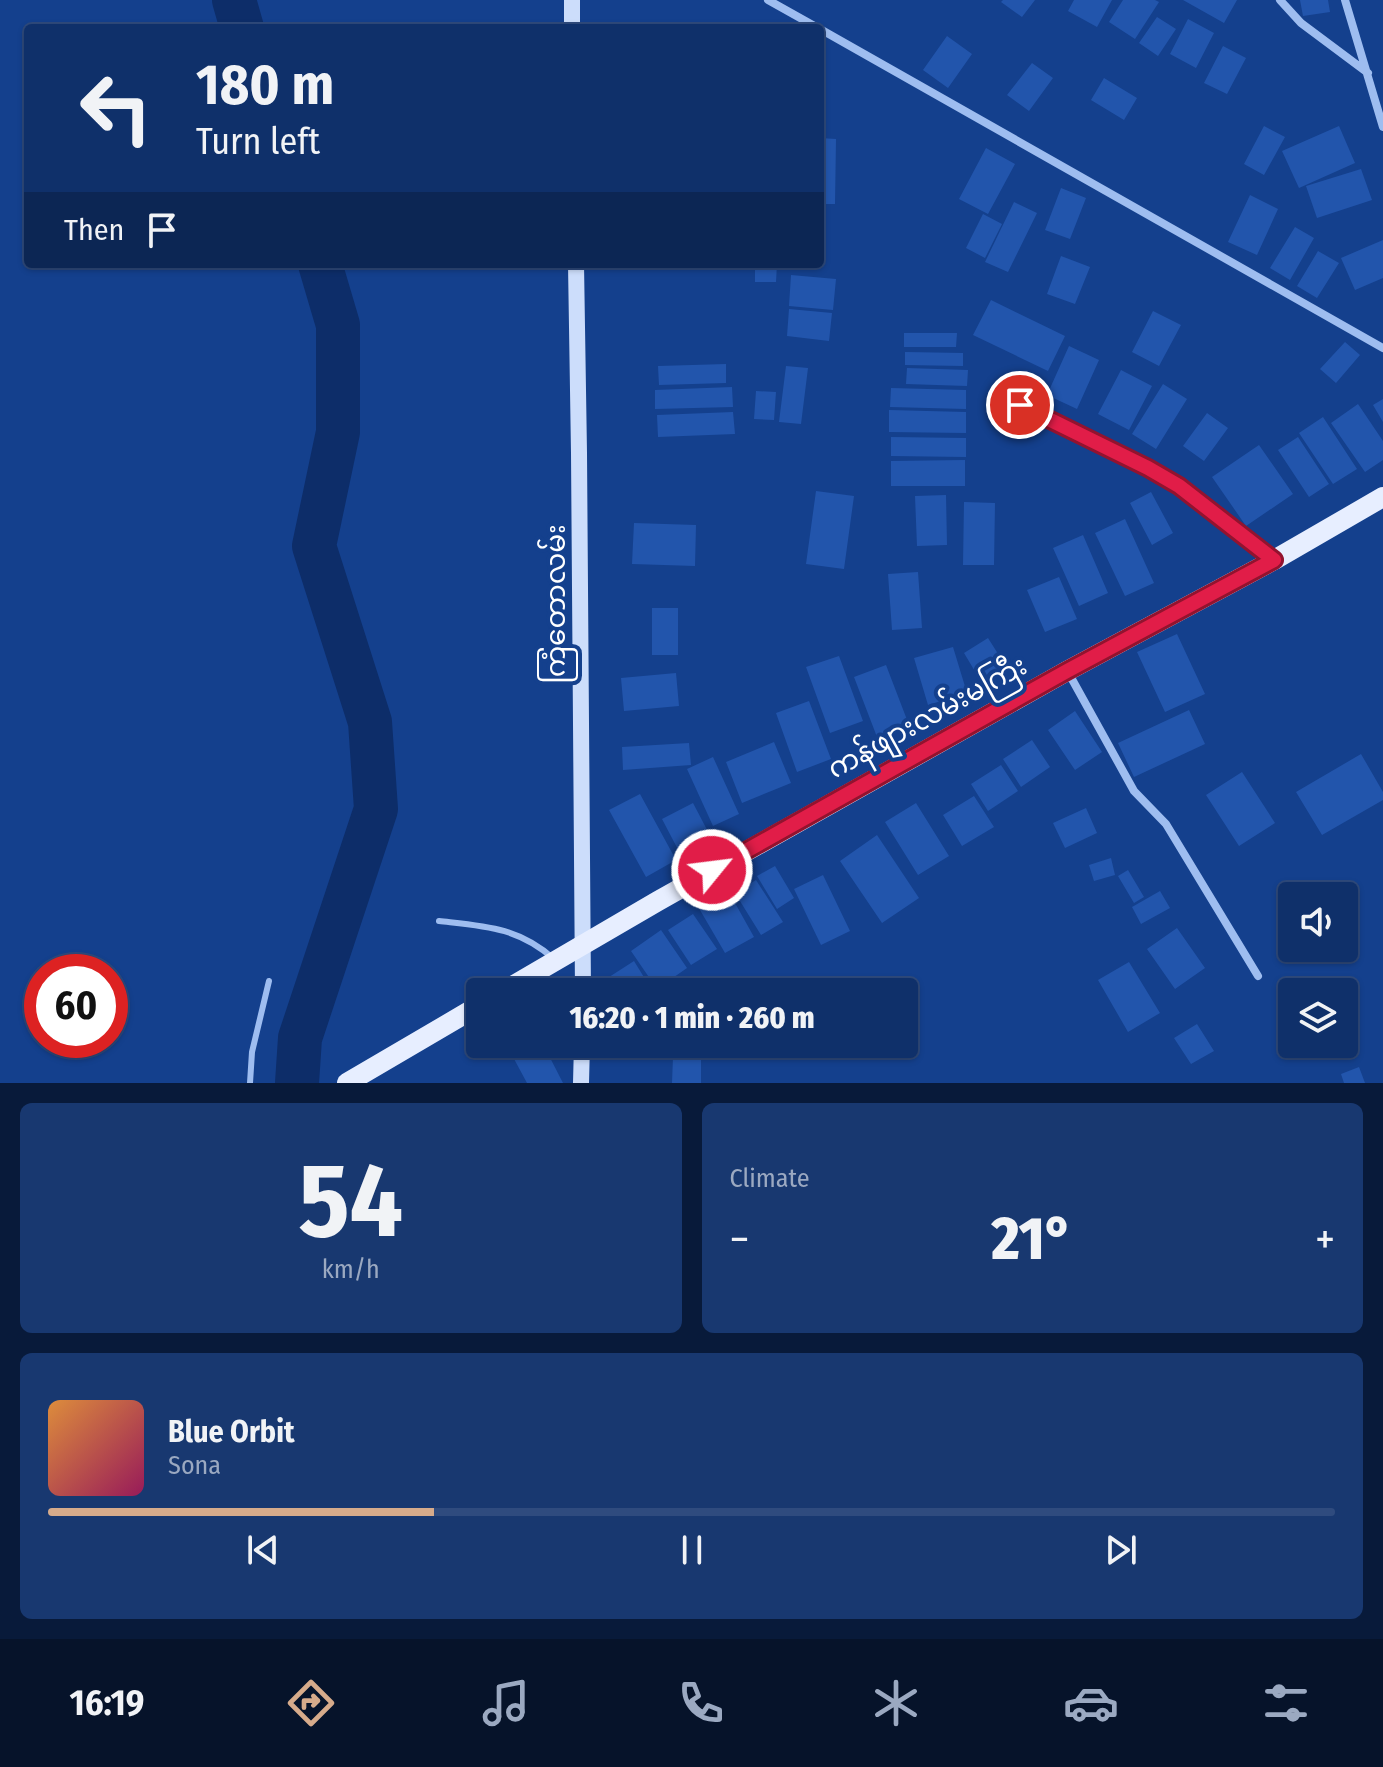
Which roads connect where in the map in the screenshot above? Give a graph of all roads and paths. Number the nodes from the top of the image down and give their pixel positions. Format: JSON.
{"nodes":[{"id":1,"x":572,"y":0,"type":"edge"},
{"id":2,"x":768,"y":0,"type":"edge"},
{"id":3,"x":1280,"y":0,"type":"edge"},
{"id":4,"x":1345,"y":0,"type":"edge"},
{"id":5,"x":572,"y":24,"type":"edge"},
{"id":6,"x":810,"y":24,"type":"edge"},
{"id":7,"x":824,"y":32,"type":"edge"},
{"id":8,"x":1368,"y":73,"type":"junction"},
{"id":9,"x":1383,"y":127,"type":"edge"},
{"id":10,"x":576,"y":268,"type":"edge"},
{"id":11,"x":1383,"y":348,"type":"edge"},
{"id":12,"x":995,"y":392,"type":"dead end"},
{"id":13,"x":1383,"y":497,"type":"edge"},
{"id":14,"x":1274,"y":560,"type":"junction"},
{"id":15,"x":1067,"y":671,"type":"junction"},
{"id":16,"x":439,"y":921,"type":"dead end"},
{"id":17,"x":583,"y":945,"type":"junction"},
{"id":18,"x":556,"y":961,"type":"junction"},
{"id":19,"x":1258,"y":976,"type":"dead end"},
{"id":20,"x":526,"y":978,"type":"edge"},
{"id":21,"x":583,"y":978,"type":"edge"},
{"id":22,"x":269,"y":981,"type":"dead end"},
{"id":23,"x":466,"y":1013,"type":"edge"},
{"id":24,"x":582,"y":1058,"type":"edge"},
{"id":25,"x":250,"y":1083,"type":"edge"},
{"id":26,"x":347,"y":1083,"type":"edge"},
{"id":27,"x":581,"y":1083,"type":"edge"}],
"edges":[{"from":1,"to":5,"type":"street"},
{"from":2,"to":6,"type":"street"},
{"from":3,"to":8,"type":"street"},
{"from":4,"to":8,"type":"street"},
{"from":7,"to":11,"type":"street"},
{"from":8,"to":9,"type":"street"},
{"from":10,"to":17,"type":"street","name":"ကြံတောလမ်း"},
{"from":12,"to":14,"type":"street"},
{"from":13,"to":14,"type":"main road","name":"ကန်ဖျားလမ်းမကြီး"},
{"from":14,"to":15,"type":"main road","name":"ကန်ဖျားလမ်းမကြီး"},
{"from":15,"to":17,"type":"main road","name":"ကန်ဖျားလမ်းမကြီး"},
{"from":15,"to":19,"type":"street"},
{"from":16,"to":18,"type":"lane"},
{"from":17,"to":18,"type":"main road","name":"ကန်ဖျားလမ်းမကြီး"},
{"from":17,"to":21,"type":"street","name":"ကြံတောလမ်း"},
{"from":18,"to":20,"type":"main road","name":"ကန်ဖျားလမ်းမကြီး"},
{"from":22,"to":25,"type":"lane"},
{"from":23,"to":26,"type":"main road"},
{"from":24,"to":27,"type":"street"}]}
